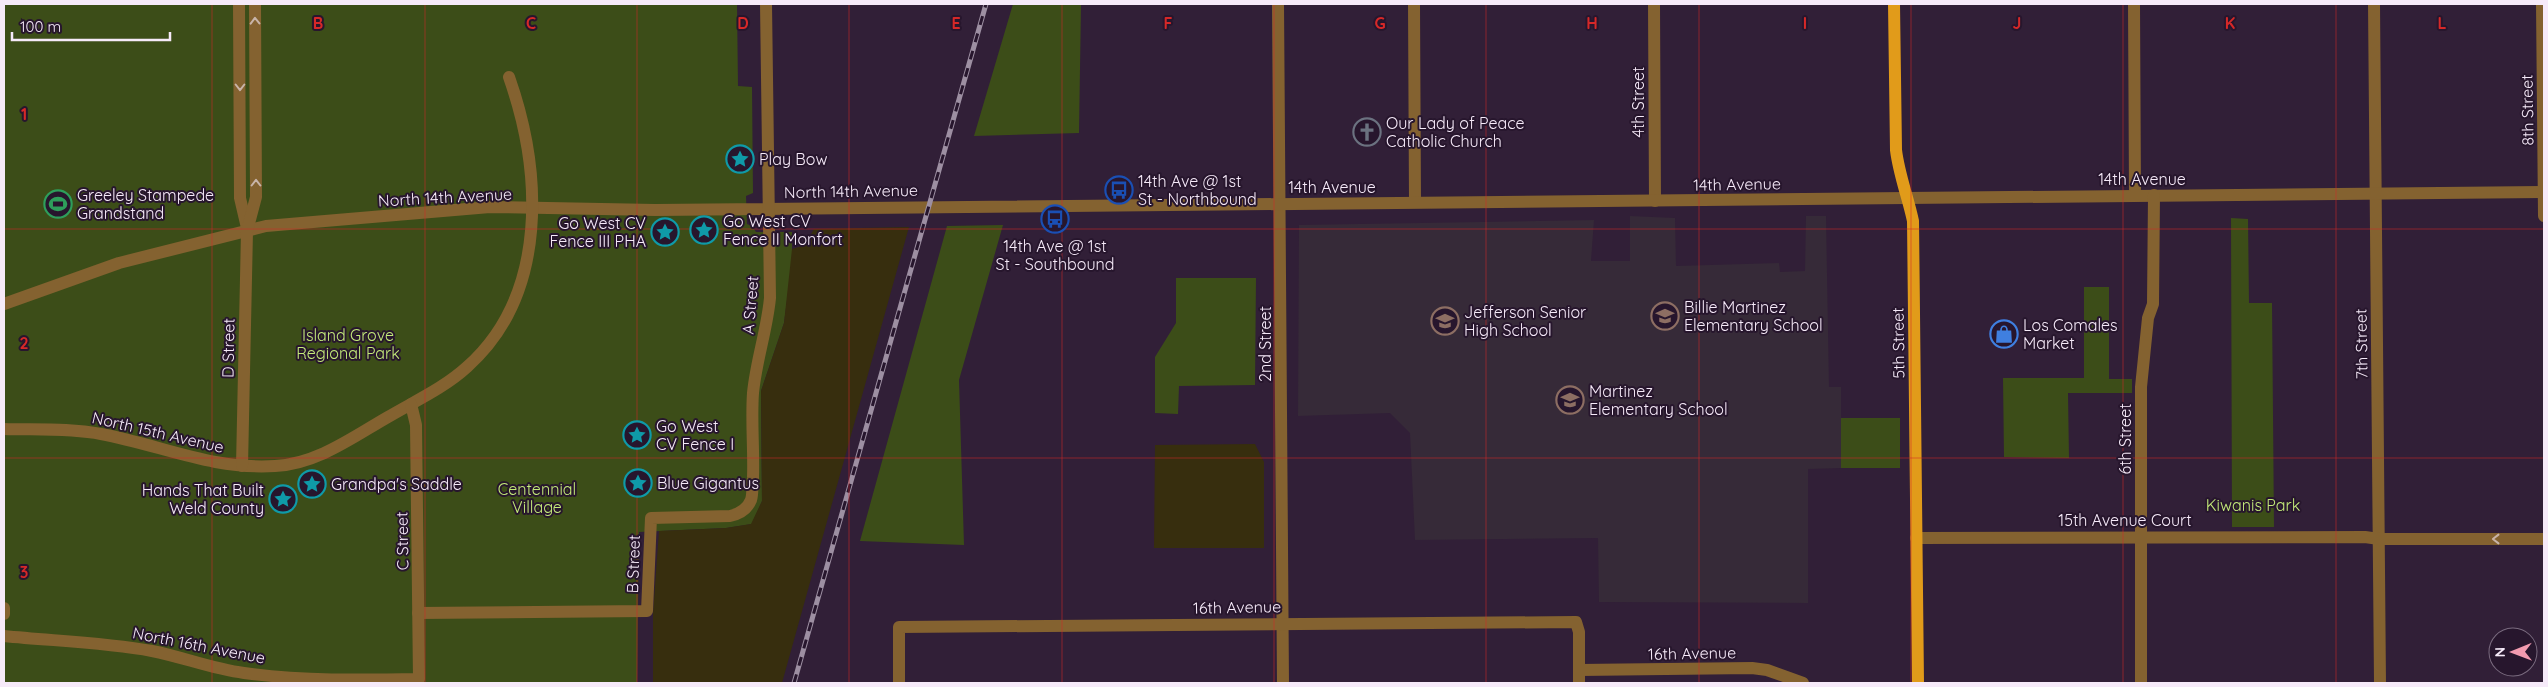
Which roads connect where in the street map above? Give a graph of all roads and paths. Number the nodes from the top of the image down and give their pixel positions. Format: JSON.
{"nodes":[{"id":1,"x":239,"y":4,"type":"edge"},
{"id":2,"x":255,"y":4,"type":"edge"},
{"id":3,"x":766,"y":4,"type":"edge"},
{"id":4,"x":1278,"y":4,"type":"edge"},
{"id":5,"x":1414,"y":4,"type":"edge"},
{"id":6,"x":1654,"y":4,"type":"edge"},
{"id":7,"x":1894,"y":4,"type":"edge"},
{"id":8,"x":2134,"y":4,"type":"edge"},
{"id":9,"x":2374,"y":4,"type":"edge"},
{"id":10,"x":2542,"y":4,"type":"edge"},
{"id":11,"x":509,"y":76,"type":"dead end"},
{"id":12,"x":2544,"y":192,"type":"edge"},
{"id":13,"x":2375,"y":194,"type":"junction"},
{"id":14,"x":2135,"y":195,"type":"junction"},
{"id":15,"x":2154,"y":195,"type":"junction"},
{"id":16,"x":1908,"y":198,"type":"junction"},
{"id":17,"x":1655,"y":201,"type":"junction"},
{"id":18,"x":1415,"y":202,"type":"junction"},
{"id":19,"x":1280,"y":203,"type":"junction"},
{"id":20,"x":930,"y":206,"type":"joint"},
{"id":21,"x":769,"y":208,"type":"junction"},
{"id":22,"x":532,"y":209,"type":"junction"},
{"id":23,"x":2544,"y":216,"type":"edge"},
{"id":24,"x":247,"y":231,"type":"junction"},
{"id":25,"x":4,"y":304,"type":"edge"},
{"id":26,"x":410,"y":404,"type":"junction"},
{"id":27,"x":4,"y":430,"type":"edge"},
{"id":28,"x":242,"y":466,"type":"junction"},
{"id":29,"x":651,"y":518,"type":"joint"},
{"id":30,"x":1916,"y":538,"type":"junction"},
{"id":31,"x":2141,"y":538,"type":"junction"},
{"id":32,"x":2379,"y":539,"type":"junction"},
{"id":33,"x":2544,"y":539,"type":"edge"},
{"id":34,"x":4,"y":608,"type":"edge"},
{"id":35,"x":418,"y":612,"type":"junction"},
{"id":36,"x":4,"y":614,"type":"edge"},
{"id":37,"x":1282,"y":623,"type":"junction"},
{"id":38,"x":4,"y":636,"type":"edge"},
{"id":39,"x":1579,"y":677,"type":"edge"},
{"id":40,"x":419,"y":679,"type":"joint"},
{"id":41,"x":899,"y":683,"type":"edge"},
{"id":42,"x":1283,"y":683,"type":"edge"},
{"id":43,"x":1803,"y":683,"type":"edge"},
{"id":44,"x":1918,"y":683,"type":"edge"},
{"id":45,"x":2141,"y":683,"type":"edge"},
{"id":46,"x":2380,"y":683,"type":"edge"}],
"edges":[{"from":1,"to":24,"type":"street","name":"D Street","one_way":true},
{"from":24,"to":2,"type":"street","name":"D Street","one_way":true},
{"from":3,"to":21,"type":"street","name":"A Street"},
{"from":4,"to":19,"type":"street","name":"2nd Street"},
{"from":5,"to":18,"type":"street"},
{"from":6,"to":17,"type":"street","name":"4th Street"},
{"from":7,"to":16,"type":"main road","name":"5th Street"},
{"from":8,"to":14,"type":"street"},
{"from":9,"to":13,"type":"street","name":"7th Street"},
{"from":10,"to":12,"type":"street","name":"8th Street"},
{"from":11,"to":22,"type":"street","name":"North 15th Avenue"},
{"from":12,"to":13,"type":"street","name":"14th Avenue"},
{"from":12,"to":23,"type":"street","name":"8th Street"},
{"from":13,"to":15,"type":"street","name":"14th Avenue"},
{"from":13,"to":32,"type":"street","name":"7th Street"},
{"from":14,"to":15,"type":"street","name":"14th Avenue"},
{"from":14,"to":16,"type":"street","name":"14th Avenue"},
{"from":15,"to":31,"type":"street","name":"6th Street"},
{"from":16,"to":17,"type":"street","name":"14th Avenue"},
{"from":16,"to":30,"type":"main road","name":"5th Street"},
{"from":17,"to":18,"type":"street","name":"14th Avenue"},
{"from":18,"to":19,"type":"street","name":"14th Avenue"},
{"from":19,"to":20,"type":"street","name":"14th Avenue"},
{"from":19,"to":37,"type":"street","name":"2nd Street"},
{"from":20,"to":21,"type":"street","name":"North 14th Avenue"},
{"from":21,"to":22,"type":"street","name":"North 14th Avenue"},
{"from":21,"to":29,"type":"street","name":"A Street"},
{"from":22,"to":24,"type":"street","name":"North 14th Avenue"},
{"from":22,"to":26,"type":"street","name":"North 15th Avenue"},
{"from":24,"to":25,"type":"street","name":"North 14th Avenue"},
{"from":24,"to":28,"type":"street","name":"D Street"},
{"from":26,"to":28,"type":"street","name":"North 15th Avenue"},
{"from":26,"to":35,"type":"street","name":"C Street"},
{"from":27,"to":28,"type":"street","name":"North 15th Avenue"},
{"from":29,"to":35,"type":"street","name":"B Street"},
{"from":30,"to":31,"type":"street","name":"15th Avenue Court"},
{"from":30,"to":44,"type":"main road","name":"5th Street"},
{"from":31,"to":32,"type":"street","name":"15th Avenue Court"},
{"from":31,"to":45,"type":"street","name":"6th Street"},
{"from":33,"to":32,"type":"street","name":"15th Avenue Court","one_way":true},
{"from":32,"to":46,"type":"street","name":"7th Street"},
{"from":34,"to":36,"type":"street"},
{"from":35,"to":40,"type":"street","name":"C Street"},
{"from":37,"to":39,"type":"street","name":"16th Avenue"},
{"from":37,"to":41,"type":"street","name":"16th Avenue"},
{"from":37,"to":42,"type":"street","name":"2nd Street"},
{"from":38,"to":40,"type":"street","name":"North 16th Avenue"},
{"from":39,"to":43,"type":"street","name":"16th Avenue"}]}
